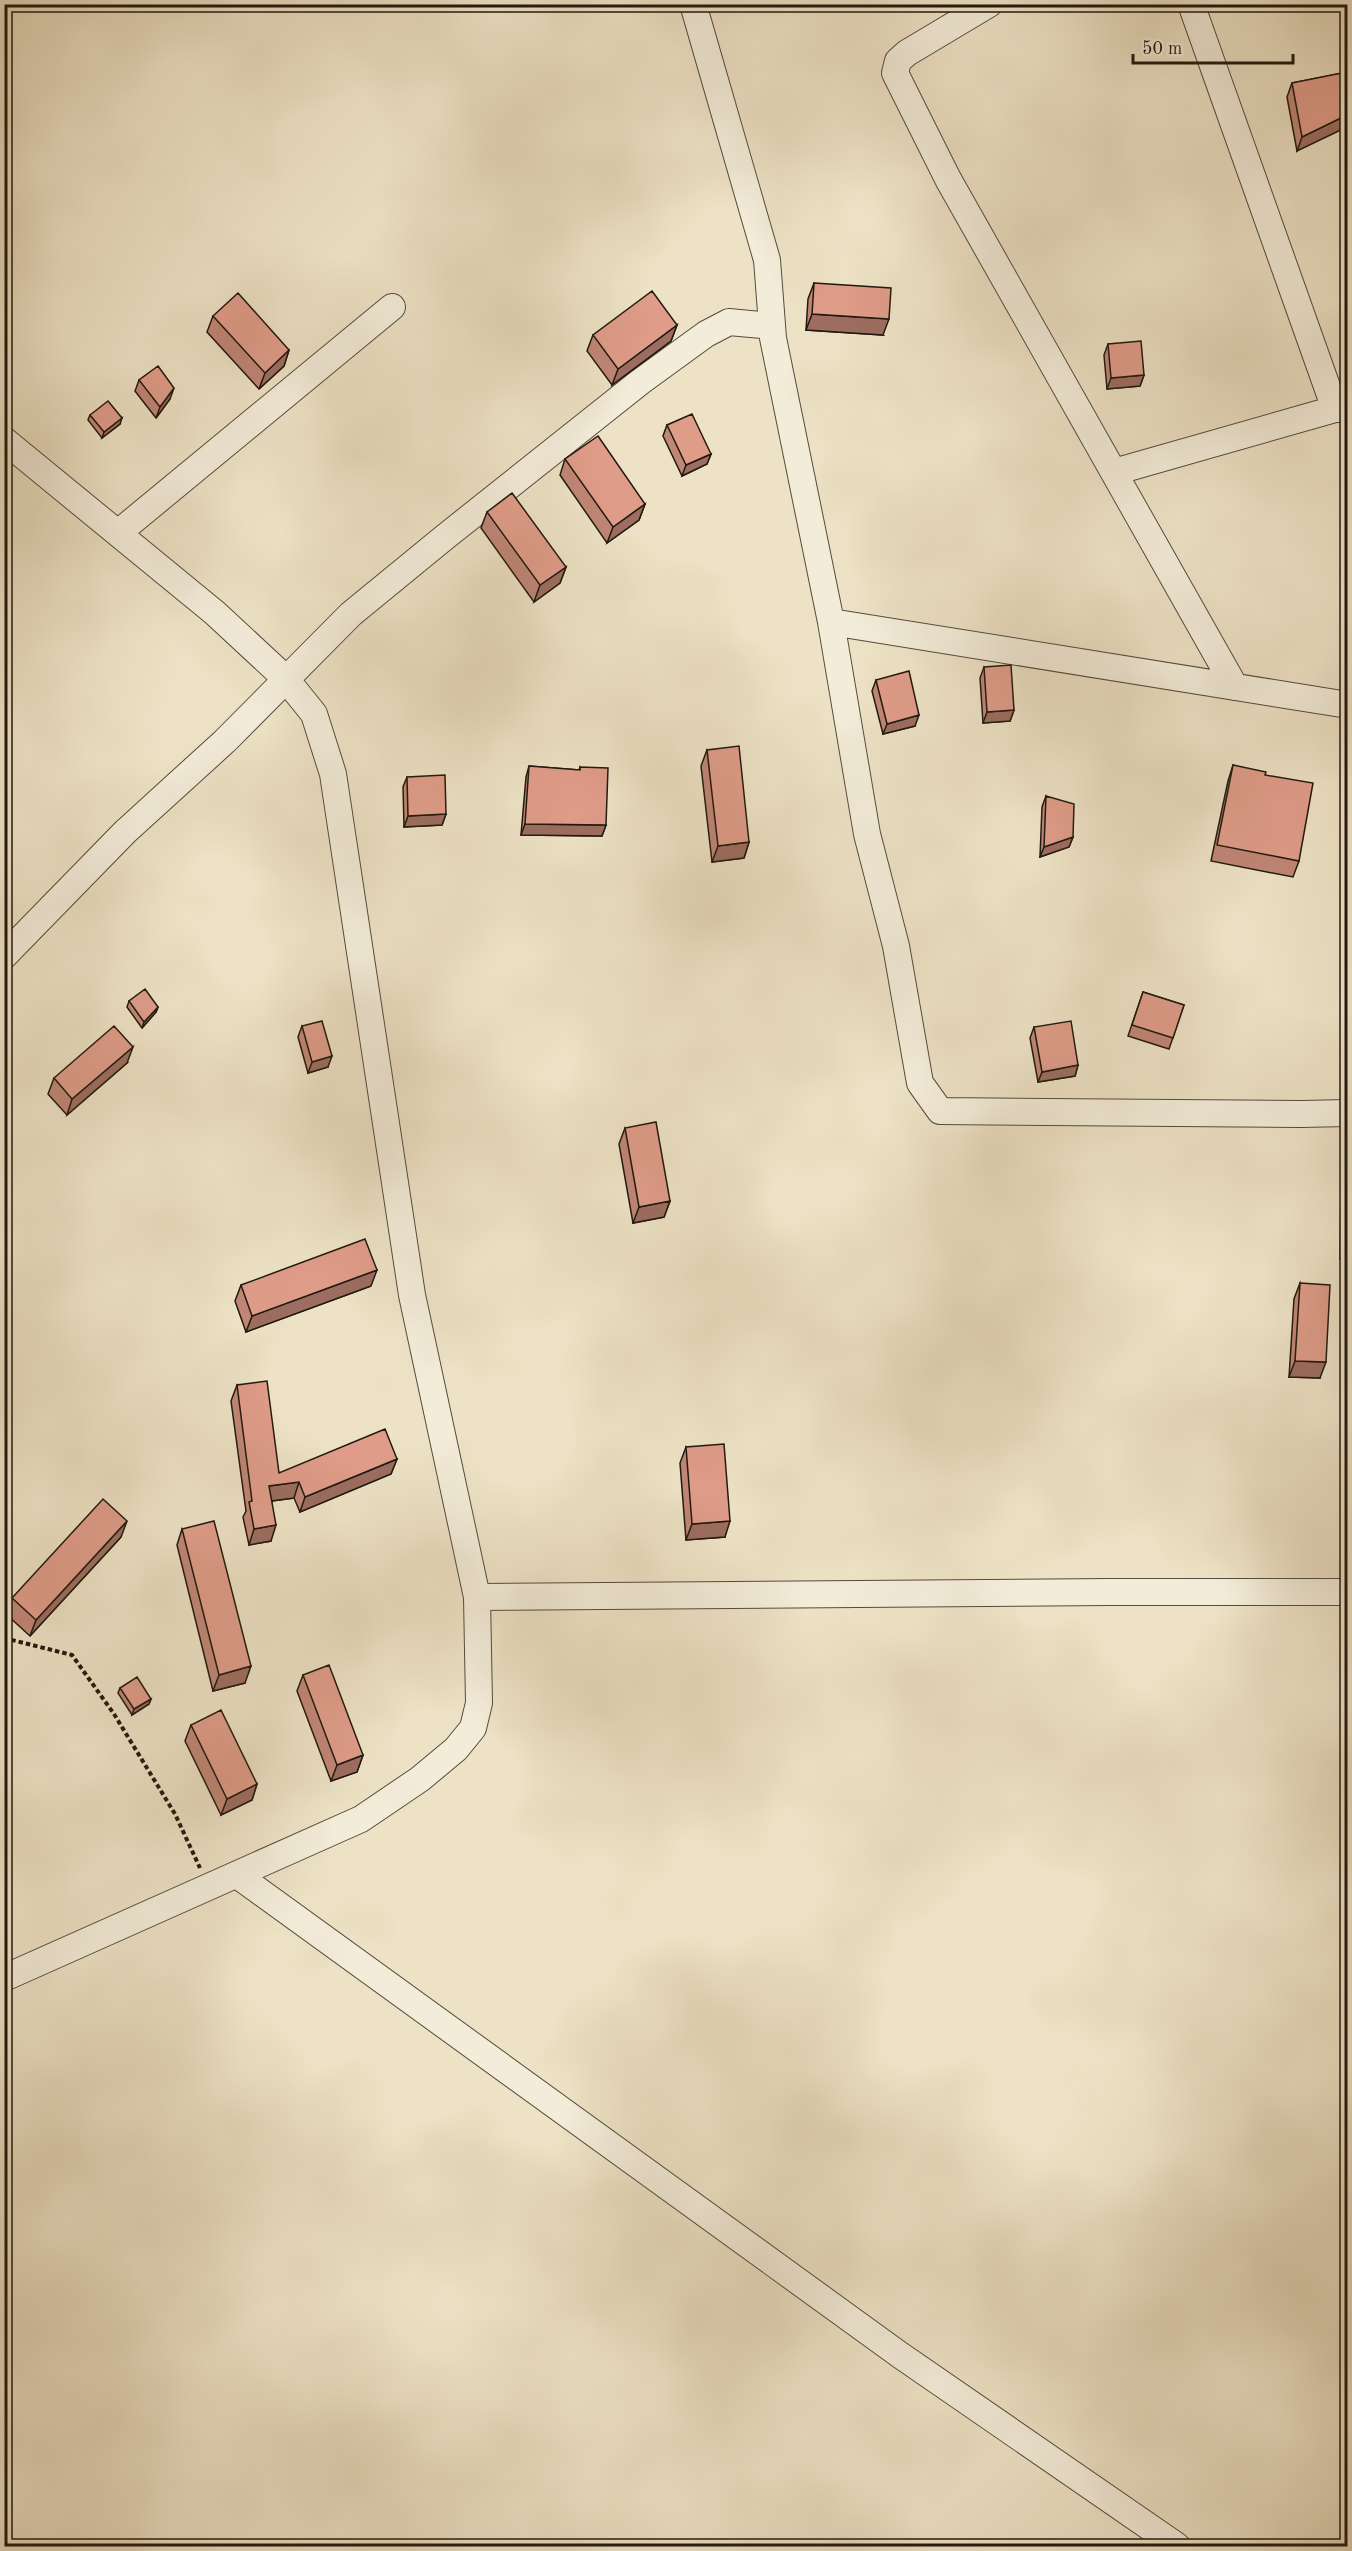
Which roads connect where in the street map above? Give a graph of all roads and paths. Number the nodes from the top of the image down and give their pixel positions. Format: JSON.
{"nodes":[{"id":1,"x":693,"y":4,"type":"edge"},
{"id":2,"x":989,"y":4,"type":"edge"},
{"id":3,"x":1191,"y":4,"type":"edge"},
{"id":4,"x":392,"y":307,"type":"dead end"},
{"id":5,"x":772,"y":326,"type":"junction"},
{"id":6,"x":1341,"y":409,"type":"edge"},
{"id":7,"x":4,"y":440,"type":"edge"},
{"id":8,"x":1114,"y":472,"type":"junction"},
{"id":9,"x":118,"y":533,"type":"junction"},
{"id":10,"x":831,"y":622,"type":"junction"},
{"id":11,"x":285,"y":678,"type":"junction"},
{"id":12,"x":1236,"y":687,"type":"junction"},
{"id":13,"x":1347,"y":705,"type":"edge"},
{"id":14,"x":4,"y":956,"type":"edge"},
{"id":15,"x":1347,"y":1113,"type":"edge"},
{"id":16,"x":1347,"y":1592,"type":"edge"},
{"id":17,"x":477,"y":1597,"type":"junction"},
{"id":18,"x":4,"y":1638,"type":"edge"},
{"id":19,"x":237,"y":1875,"type":"junction"},
{"id":20,"x":209,"y":1888,"type":"junction"},
{"id":21,"x":4,"y":1978,"type":"edge"},
{"id":22,"x":1177,"y":2547,"type":"edge"}],
"edges":[{"from":1,"to":5,"type":"street"},
{"from":2,"to":8,"type":"street"},
{"from":3,"to":6,"type":"street"},
{"from":4,"to":9,"type":"street"},
{"from":5,"to":10,"type":"street"},
{"from":5,"to":11,"type":"street"},
{"from":6,"to":8,"type":"street"},
{"from":7,"to":9,"type":"street"},
{"from":8,"to":12,"type":"street"},
{"from":9,"to":11,"type":"street"},
{"from":10,"to":12,"type":"street"},
{"from":10,"to":15,"type":"street"},
{"from":11,"to":14,"type":"street"},
{"from":11,"to":17,"type":"street"},
{"from":12,"to":13,"type":"street"},
{"from":16,"to":17,"type":"street"},
{"from":17,"to":19,"type":"street"},
{"from":18,"to":20,"type":"path"},
{"from":19,"to":20,"type":"street"},
{"from":19,"to":22,"type":"street"},
{"from":20,"to":21,"type":"street"}]}
